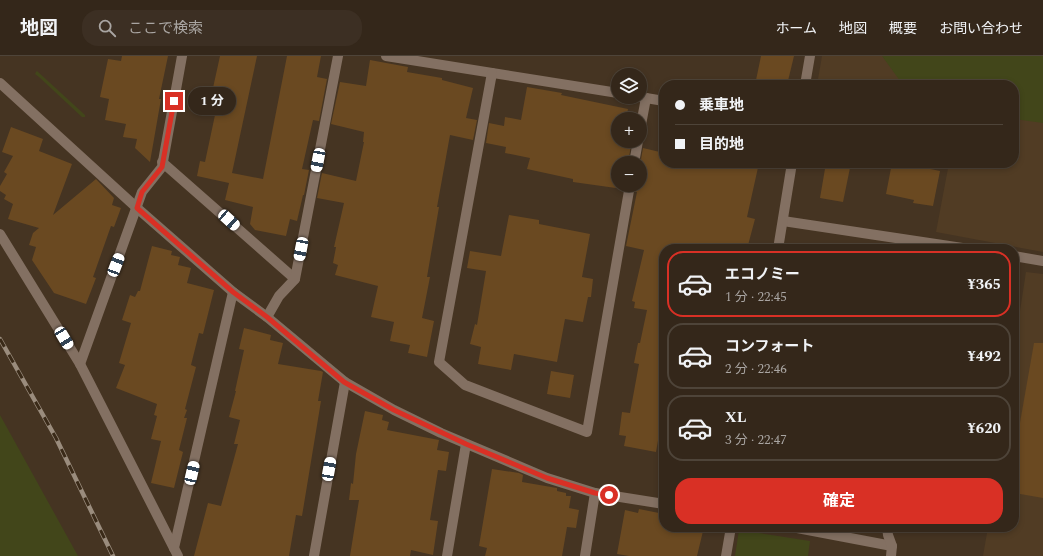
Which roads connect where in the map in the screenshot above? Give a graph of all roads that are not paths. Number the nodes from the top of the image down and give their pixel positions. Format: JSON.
{"nodes":[{"id":1,"x":182,"y":56,"type":"edge"},
{"id":2,"x":338,"y":56,"type":"edge"},
{"id":3,"x":386,"y":56,"type":"edge"},
{"id":4,"x":810,"y":56,"type":"edge"},
{"id":5,"x":492,"y":73,"type":"junction"},
{"id":6,"x":807,"y":80,"type":"edge"},
{"id":7,"x":0,"y":83,"type":"edge"},
{"id":8,"x":611,"y":92,"type":"edge"},
{"id":9,"x":647,"y":98,"type":"edge"},
{"id":10,"x":659,"y":100,"type":"edge"},
{"id":11,"x":162,"y":162,"type":"junction"},
{"id":12,"x":791,"y":168,"type":"edge"},
{"id":13,"x":629,"y":192,"type":"edge"},
{"id":14,"x":137,"y":208,"type":"junction"},
{"id":15,"x":783,"y":221,"type":"junction"},
{"id":16,"x":0,"y":234,"type":"edge"},
{"id":17,"x":779,"y":244,"type":"edge"},
{"id":18,"x":926,"y":244,"type":"edge"},
{"id":19,"x":1019,"y":257,"type":"edge"},
{"id":20,"x":1043,"y":261,"type":"edge"},
{"id":21,"x":295,"y":279,"type":"junction"},
{"id":22,"x":233,"y":292,"type":"junction"},
{"id":23,"x":267,"y":317,"type":"junction"},
{"id":24,"x":80,"y":364,"type":"junction"},
{"id":25,"x":344,"y":382,"type":"junction"},
{"id":26,"x":466,"y":444,"type":"junction"},
{"id":27,"x":595,"y":493,"type":"junction"},
{"id":28,"x":659,"y":503,"type":"edge"},
{"id":29,"x":730,"y":532,"type":"edge"},
{"id":30,"x":813,"y":532,"type":"edge"},
{"id":31,"x":888,"y":532,"type":"edge"},
{"id":32,"x":892,"y":551,"type":"edge"},
{"id":33,"x":176,"y":552,"type":"edge"},
{"id":34,"x":314,"y":556,"type":"edge"},
{"id":35,"x":446,"y":556,"type":"edge"},
{"id":36,"x":584,"y":556,"type":"edge"},
{"id":37,"x":726,"y":556,"type":"edge"}],
"edges":[{"from":1,"to":11,"type":"street"},
{"from":2,"to":21,"type":"street"},
{"from":3,"to":5,"type":"street"},
{"from":4,"to":6,"type":"street"},
{"from":5,"to":8,"type":"street"},
{"from":5,"to":13,"type":"street"},
{"from":7,"to":14,"type":"street"},
{"from":9,"to":10,"type":"street"},
{"from":11,"to":14,"type":"street"},
{"from":11,"to":21,"type":"street"},
{"from":12,"to":15,"type":"street"},
{"from":14,"to":22,"type":"street"},
{"from":14,"to":24,"type":"street"},
{"from":15,"to":17,"type":"street"},
{"from":15,"to":18,"type":"street"},
{"from":16,"to":24,"type":"street"},
{"from":19,"to":20,"type":"street"},
{"from":21,"to":23,"type":"street"},
{"from":22,"to":23,"type":"street"},
{"from":22,"to":33,"type":"street"},
{"from":23,"to":25,"type":"street"},
{"from":24,"to":33,"type":"street"},
{"from":25,"to":26,"type":"street"},
{"from":25,"to":34,"type":"street"},
{"from":26,"to":27,"type":"street"},
{"from":26,"to":35,"type":"street"},
{"from":27,"to":28,"type":"street"},
{"from":27,"to":36,"type":"street"},
{"from":29,"to":37,"type":"street"},
{"from":30,"to":32,"type":"street"},
{"from":31,"to":32,"type":"street"}]}
